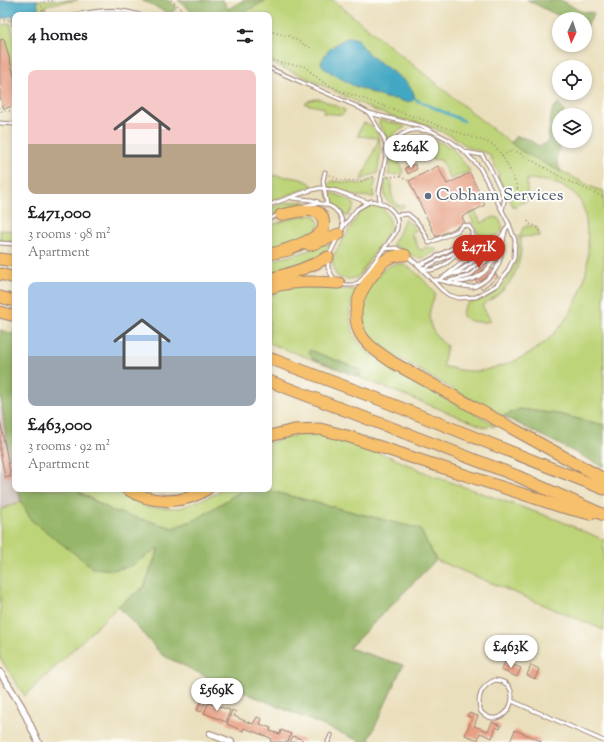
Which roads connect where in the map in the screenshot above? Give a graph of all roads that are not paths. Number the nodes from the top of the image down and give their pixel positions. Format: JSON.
{"nodes":[{"id":1,"x":95,"y":12,"type":"edge"},
{"id":2,"x":132,"y":12,"type":"edge"},
{"id":3,"x":272,"y":69,"type":"edge"},
{"id":4,"x":369,"y":114,"type":"junction"},
{"id":5,"x":0,"y":123,"type":"edge"},
{"id":6,"x":12,"y":124,"type":"edge"},
{"id":7,"x":431,"y":131,"type":"junction"},
{"id":8,"x":465,"y":152,"type":"junction"},
{"id":9,"x":386,"y":156,"type":"junction"},
{"id":10,"x":325,"y":172,"type":"road end"},
{"id":11,"x":324,"y":189,"type":"junction"},
{"id":12,"x":289,"y":198,"type":"junction"},
{"id":13,"x":367,"y":202,"type":"junction"},
{"id":14,"x":380,"y":202,"type":"junction"},
{"id":15,"x":322,"y":203,"type":"junction"},
{"id":16,"x":272,"y":204,"type":"edge"},
{"id":17,"x":327,"y":205,"type":"junction"},
{"id":18,"x":502,"y":211,"type":"junction"},
{"id":19,"x":281,"y":214,"type":"junction"},
{"id":20,"x":396,"y":215,"type":"junction"},
{"id":21,"x":272,"y":218,"type":"edge"},
{"id":22,"x":509,"y":224,"type":"junction"},
{"id":23,"x":341,"y":230,"type":"junction"},
{"id":24,"x":505,"y":231,"type":"junction"},
{"id":25,"x":501,"y":238,"type":"junction"},
{"id":26,"x":0,"y":243,"type":"edge"},
{"id":27,"x":12,"y":244,"type":"edge"},
{"id":28,"x":502,"y":247,"type":"junction"},
{"id":29,"x":383,"y":249,"type":"junction"},
{"id":30,"x":462,"y":249,"type":"junction"},
{"id":31,"x":282,"y":251,"type":"junction"},
{"id":32,"x":272,"y":253,"type":"edge"},
{"id":33,"x":405,"y":255,"type":"junction"},
{"id":34,"x":328,"y":257,"type":"junction"},
{"id":35,"x":0,"y":260,"type":"edge"},
{"id":36,"x":12,"y":261,"type":"edge"},
{"id":37,"x":418,"y":265,"type":"junction"},
{"id":38,"x":423,"y":270,"type":"junction"},
{"id":39,"x":0,"y":274,"type":"edge"},
{"id":40,"x":12,"y":277,"type":"edge"},
{"id":41,"x":444,"y":277,"type":"junction"},
{"id":42,"x":272,"y":278,"type":"edge"},
{"id":43,"x":430,"y":279,"type":"junction"},
{"id":44,"x":438,"y":280,"type":"junction"},
{"id":45,"x":450,"y":282,"type":"junction"},
{"id":46,"x":339,"y":283,"type":"junction"},
{"id":47,"x":272,"y":287,"type":"edge"},
{"id":48,"x":0,"y":297,"type":"edge"},
{"id":49,"x":12,"y":300,"type":"edge"},
{"id":50,"x":0,"y":312,"type":"edge"},
{"id":51,"x":12,"y":315,"type":"edge"},
{"id":52,"x":272,"y":359,"type":"edge"},
{"id":53,"x":272,"y":382,"type":"edge"},
{"id":54,"x":272,"y":435,"type":"edge"},
{"id":55,"x":604,"y":479,"type":"edge"},
{"id":56,"x":604,"y":489,"type":"edge"},
{"id":57,"x":134,"y":492,"type":"edge"},
{"id":58,"x":203,"y":492,"type":"edge"},
{"id":59,"x":604,"y":516,"type":"edge"},
{"id":60,"x":0,"y":672,"type":"edge"},
{"id":61,"x":512,"y":701,"type":"junction"},
{"id":62,"x":210,"y":734,"type":"dead end"},
{"id":63,"x":331,"y":735,"type":"dead end"},
{"id":64,"x":604,"y":741,"type":"edge"},
{"id":65,"x":38,"y":742,"type":"edge"},
{"id":66,"x":231,"y":742,"type":"edge"},
{"id":67,"x":328,"y":742,"type":"edge"}],
"edges":[{"from":1,"to":2,"type":"lane"},
{"from":3,"to":4,"type":"lane"},
{"from":4,"to":7,"type":"lane"},
{"from":4,"to":9,"type":"lane"},
{"from":5,"to":6,"type":"lane"},
{"from":7,"to":8,"type":"lane"},
{"from":7,"to":9,"type":"lane"},
{"from":8,"to":18,"type":"lane"},
{"from":8,"to":18,"type":"lane"},
{"from":9,"to":14,"type":"lane"},
{"from":10,"to":11,"type":"lane"},
{"from":11,"to":12,"type":"lane"},
{"from":11,"to":13,"type":"lane"},
{"from":11,"to":17,"type":"lane"},
{"from":12,"to":15,"type":"lane"},
{"from":12,"to":16,"type":"lane"},
{"from":13,"to":14,"type":"lane"},
{"from":13,"to":23,"type":"lane"},
{"from":14,"to":20,"type":"lane"},
{"from":15,"to":17,"type":"lane"},
{"from":15,"to":19,"type":"lane"},
{"from":17,"to":23,"type":"lane"},
{"from":18,"to":22,"type":"lane"},
{"from":19,"to":21,"type":"lane"},
{"from":19,"to":31,"type":"highway"},
{"from":20,"to":29,"type":"lane"},
{"from":20,"to":37,"type":"lane"},
{"from":22,"to":24,"type":"lane"},
{"from":22,"to":43,"type":"lane"},
{"from":23,"to":31,"type":"highway"},
{"from":23,"to":34,"type":"lane"},
{"from":24,"to":25,"type":"lane"},
{"from":24,"to":28,"type":"lane"},
{"from":25,"to":30,"type":"lane"},
{"from":25,"to":41,"type":"lane"},
{"from":25,"to":41,"type":"lane"},
{"from":26,"to":27,"type":"lane"},
{"from":28,"to":45,"type":"lane"},
{"from":28,"to":45,"type":"lane"},
{"from":28,"to":45,"type":"lane"},
{"from":29,"to":33,"type":"lane"},
{"from":29,"to":46,"type":"lane"},
{"from":30,"to":37,"type":"lane"},
{"from":30,"to":38,"type":"lane"},
{"from":31,"to":32,"type":"highway"},
{"from":33,"to":37,"type":"lane"},
{"from":33,"to":55,"type":"highway"},
{"from":34,"to":42,"type":"highway"},
{"from":34,"to":46,"type":"lane"},
{"from":35,"to":36,"type":"highway"},
{"from":37,"to":38,"type":"lane"},
{"from":38,"to":43,"type":"lane"},
{"from":39,"to":40,"type":"highway"},
{"from":41,"to":44,"type":"lane"},
{"from":43,"to":44,"type":"lane"},
{"from":44,"to":45,"type":"lane"},
{"from":46,"to":47,"type":"highway"},
{"from":48,"to":49,"type":"highway"},
{"from":50,"to":51,"type":"highway"},
{"from":52,"to":56,"type":"highway"},
{"from":53,"to":59,"type":"highway"},
{"from":54,"to":59,"type":"highway"},
{"from":57,"to":58,"type":"highway"},
{"from":60,"to":65,"type":"street"},
{"from":61,"to":61,"type":"lane"},
{"from":61,"to":64,"type":"lane"},
{"from":62,"to":66,"type":"street"},
{"from":63,"to":67,"type":"lane"}]}
